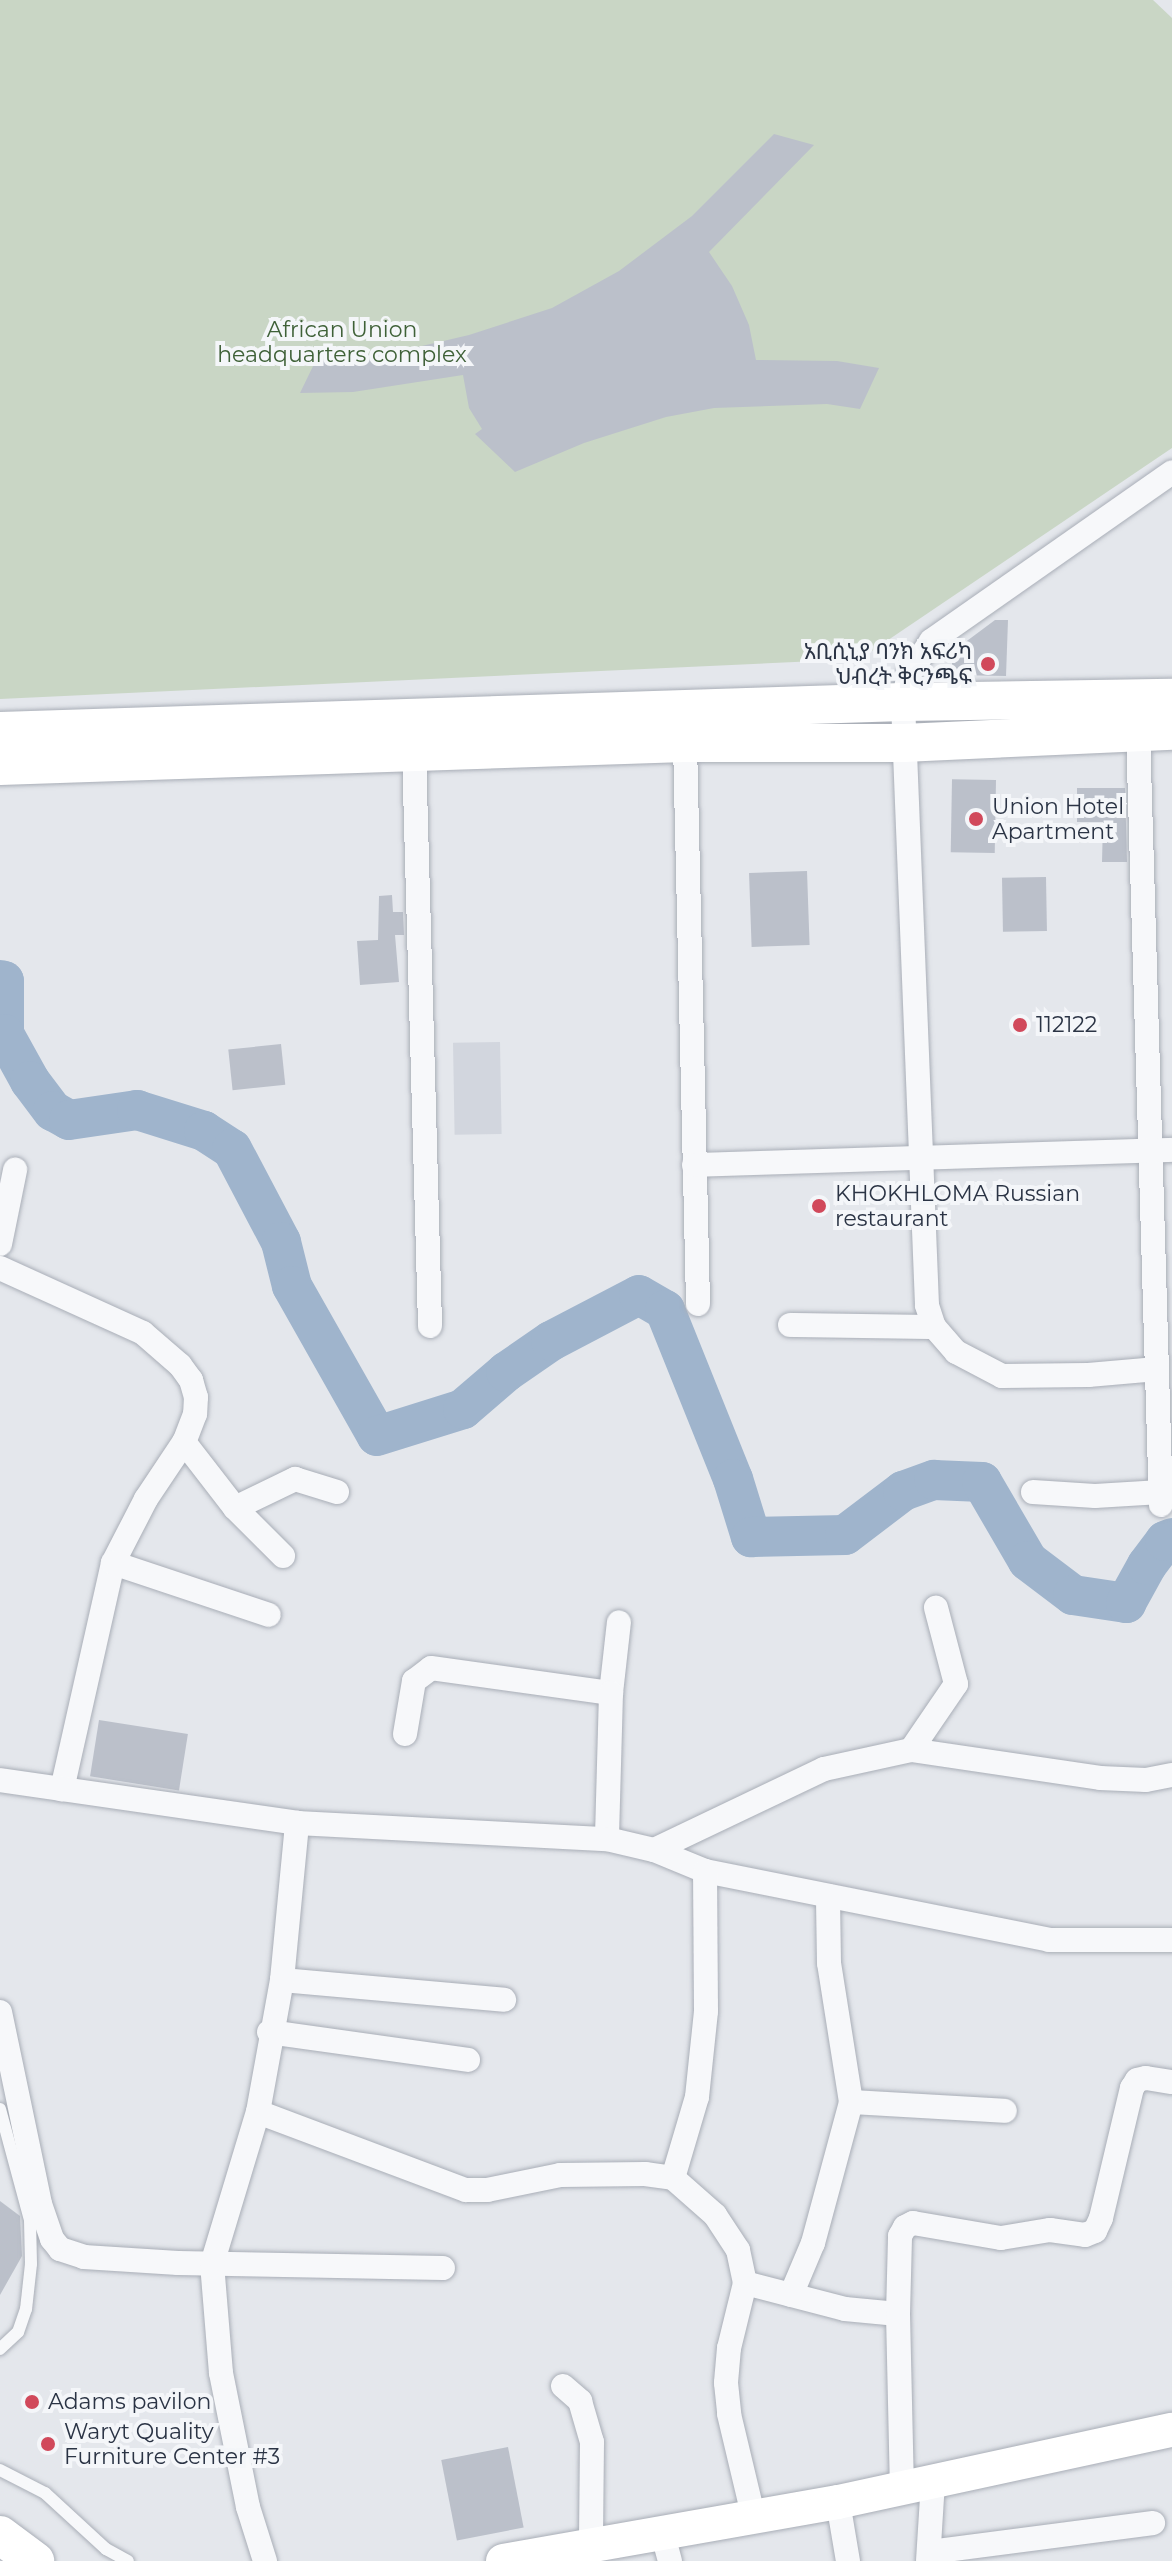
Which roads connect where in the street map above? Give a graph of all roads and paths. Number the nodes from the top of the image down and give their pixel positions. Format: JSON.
{"nodes":[{"id":1,"x":1172,"y":472,"type":"edge"},
{"id":2,"x":1172,"y":698,"type":"edge"},
{"id":3,"x":903,"y":702,"type":"junction"},
{"id":4,"x":0,"y":731,"type":"edge"},
{"id":5,"x":1155,"y":731,"type":"edge"},
{"id":6,"x":434,"y":740,"type":"junction"},
{"id":7,"x":685,"y":743,"type":"junction"},
{"id":8,"x":903,"y":743,"type":"junction"},
{"id":9,"x":0,"y":766,"type":"edge"},
{"id":10,"x":1160,"y":1150,"type":"edge"},
{"id":11,"x":921,"y":1155,"type":"junction"},
{"id":12,"x":694,"y":1165,"type":"junction"},
{"id":13,"x":15,"y":1170,"type":"dead end"},
{"id":14,"x":0,"y":1244,"type":"edge"},
{"id":15,"x":0,"y":1268,"type":"edge"},
{"id":16,"x":698,"y":1304,"type":"dead end"},
{"id":17,"x":790,"y":1325,"type":"dead end"},
{"id":18,"x":430,"y":1326,"type":"dead end"},
{"id":19,"x":934,"y":1327,"type":"junction"},
{"id":20,"x":1157,"y":1369,"type":"junction"},
{"id":21,"x":184,"y":1442,"type":"junction"},
{"id":22,"x":337,"y":1492,"type":"dead end"},
{"id":23,"x":1033,"y":1492,"type":"dead end"},
{"id":24,"x":235,"y":1508,"type":"junction"},
{"id":25,"x":283,"y":1556,"type":"dead end"},
{"id":26,"x":113,"y":1563,"type":"junction"},
{"id":27,"x":936,"y":1608,"type":"dead end"},
{"id":28,"x":269,"y":1615,"type":"dead end"},
{"id":29,"x":619,"y":1622,"type":"dead end"},
{"id":30,"x":611,"y":1693,"type":"junction"},
{"id":31,"x":405,"y":1734,"type":"dead end"},
{"id":32,"x":911,"y":1750,"type":"junction"},
{"id":33,"x":1172,"y":1775,"type":"edge"},
{"id":34,"x":0,"y":1780,"type":"edge"},
{"id":35,"x":62,"y":1789,"type":"junction"},
{"id":36,"x":297,"y":1823,"type":"junction"},
{"id":37,"x":607,"y":1839,"type":"junction"},
{"id":38,"x":654,"y":1850,"type":"junction"},
{"id":39,"x":705,"y":1871,"type":"junction"},
{"id":40,"x":828,"y":1896,"type":"junction"},
{"id":41,"x":1172,"y":1940,"type":"edge"},
{"id":42,"x":282,"y":1980,"type":"junction"},
{"id":43,"x":504,"y":2000,"type":"dead end"},
{"id":44,"x":0,"y":2012,"type":"edge"},
{"id":45,"x":269,"y":2032,"type":"junction"},
{"id":46,"x":468,"y":2060,"type":"dead end"},
{"id":47,"x":1172,"y":2082,"type":"edge"},
{"id":48,"x":851,"y":2102,"type":"junction"},
{"id":49,"x":0,"y":2109,"type":"edge"},
{"id":50,"x":1005,"y":2111,"type":"dead end"},
{"id":51,"x":258,"y":2112,"type":"junction"},
{"id":52,"x":673,"y":2178,"type":"junction"},
{"id":53,"x":212,"y":2264,"type":"junction"},
{"id":54,"x":443,"y":2268,"type":"dead end"},
{"id":55,"x":745,"y":2283,"type":"junction"},
{"id":56,"x":791,"y":2295,"type":"junction"},
{"id":57,"x":898,"y":2314,"type":"junction"},
{"id":58,"x":0,"y":2349,"type":"edge"},
{"id":59,"x":563,"y":2386,"type":"dead end"},
{"id":60,"x":1172,"y":2430,"type":"edge"},
{"id":61,"x":0,"y":2470,"type":"edge"},
{"id":62,"x":918,"y":2485,"type":"junction"},
{"id":63,"x":838,"y":2502,"type":"junction"},
{"id":64,"x":753,"y":2515,"type":"junction"},
{"id":65,"x":1153,"y":2523,"type":"dead end"},
{"id":66,"x":0,"y":2535,"type":"edge"},
{"id":67,"x":591,"y":2546,"type":"junction"},
{"id":68,"x":666,"y":2548,"type":"edge"},
{"id":69,"x":929,"y":2556,"type":"edge"},
{"id":70,"x":35,"y":2561,"type":"edge"},
{"id":71,"x":128,"y":2561,"type":"edge"},
{"id":72,"x":265,"y":2561,"type":"edge"},
{"id":73,"x":503,"y":2561,"type":"edge"},
{"id":74,"x":848,"y":2561,"type":"edge"}],
"edges":[{"from":1,"to":3,"type":"street"},
{"from":2,"to":3,"type":"main road"},
{"from":3,"to":6,"type":"main road"},
{"from":3,"to":8,"type":"street"},
{"from":4,"to":6,"type":"main road"},
{"from":5,"to":8,"type":"main road"},
{"from":5,"to":10,"type":"street"},
{"from":6,"to":7,"type":"main road"},
{"from":6,"to":9,"type":"main road"},
{"from":6,"to":18,"type":"street"},
{"from":7,"to":8,"type":"main road"},
{"from":7,"to":12,"type":"street"},
{"from":8,"to":11,"type":"street"},
{"from":10,"to":11,"type":"street"},
{"from":10,"to":20,"type":"street"},
{"from":11,"to":12,"type":"street"},
{"from":11,"to":19,"type":"street"},
{"from":12,"to":16,"type":"street"},
{"from":13,"to":14,"type":"street"},
{"from":15,"to":21,"type":"street"},
{"from":17,"to":19,"type":"street"},
{"from":19,"to":20,"type":"street"},
{"from":20,"to":23,"type":"street"},
{"from":21,"to":24,"type":"street"},
{"from":21,"to":26,"type":"street"},
{"from":22,"to":24,"type":"street"},
{"from":24,"to":25,"type":"street"},
{"from":26,"to":28,"type":"street"},
{"from":26,"to":35,"type":"street"},
{"from":27,"to":32,"type":"street"},
{"from":29,"to":30,"type":"street"},
{"from":30,"to":31,"type":"street"},
{"from":30,"to":37,"type":"street"},
{"from":32,"to":33,"type":"street"},
{"from":32,"to":38,"type":"street"},
{"from":34,"to":35,"type":"street"},
{"from":35,"to":36,"type":"street"},
{"from":36,"to":37,"type":"street"},
{"from":36,"to":42,"type":"street"},
{"from":37,"to":38,"type":"street"},
{"from":38,"to":39,"type":"street"},
{"from":39,"to":40,"type":"street"},
{"from":39,"to":52,"type":"street"},
{"from":40,"to":41,"type":"street"},
{"from":40,"to":48,"type":"street"},
{"from":42,"to":43,"type":"street"},
{"from":42,"to":45,"type":"street"},
{"from":44,"to":53,"type":"street"},
{"from":45,"to":46,"type":"street"},
{"from":45,"to":51,"type":"street"},
{"from":47,"to":57,"type":"street"},
{"from":48,"to":50,"type":"street"},
{"from":48,"to":56,"type":"street"},
{"from":49,"to":58,"type":"lane"},
{"from":51,"to":52,"type":"street"},
{"from":51,"to":53,"type":"street"},
{"from":52,"to":55,"type":"street"},
{"from":53,"to":54,"type":"street"},
{"from":53,"to":72,"type":"street"},
{"from":55,"to":56,"type":"street"},
{"from":55,"to":64,"type":"street"},
{"from":56,"to":57,"type":"street"},
{"from":57,"to":62,"type":"street"},
{"from":59,"to":67,"type":"street"},
{"from":60,"to":62,"type":"street"},
{"from":61,"to":71,"type":"lane"},
{"from":62,"to":63,"type":"street"},
{"from":62,"to":69,"type":"street"},
{"from":63,"to":64,"type":"street"},
{"from":63,"to":74,"type":"street"},
{"from":64,"to":68,"type":"street"},
{"from":65,"to":69,"type":"street"},
{"from":66,"to":70,"type":"main road"},
{"from":67,"to":68,"type":"street"},
{"from":67,"to":73,"type":"street"}]}
